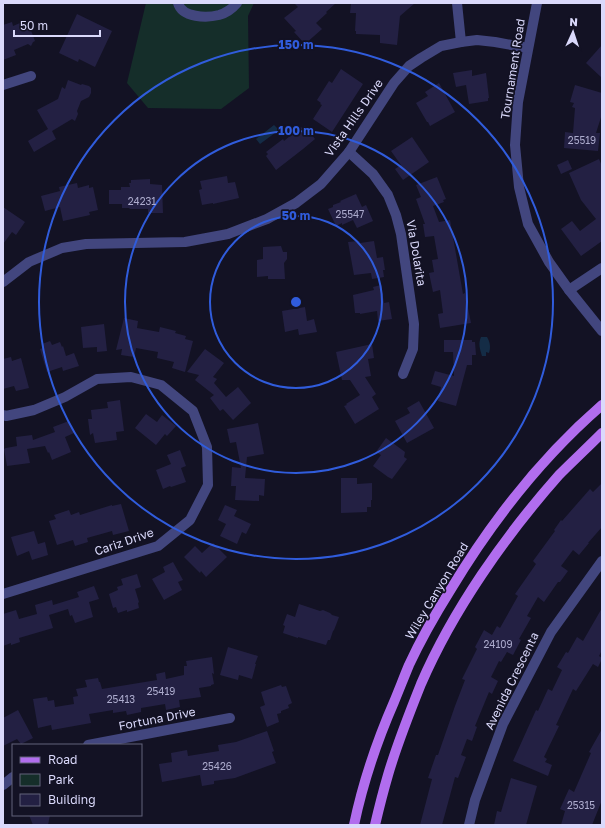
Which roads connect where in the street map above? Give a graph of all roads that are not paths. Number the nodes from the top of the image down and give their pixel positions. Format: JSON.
{"nodes":[{"id":1,"x":178,"y":3,"type":"edge"},
{"id":2,"x":237,"y":3,"type":"edge"},
{"id":3,"x":457,"y":3,"type":"edge"},
{"id":4,"x":537,"y":3,"type":"edge"},
{"id":5,"x":461,"y":42,"type":"junction"},
{"id":6,"x":528,"y":48,"type":"junction"},
{"id":7,"x":31,"y":76,"type":"dead end"},
{"id":8,"x":3,"y":85,"type":"edge"},
{"id":9,"x":349,"y":152,"type":"junction"},
{"id":10,"x":602,"y":268,"type":"edge"},
{"id":11,"x":3,"y":282,"type":"edge"},
{"id":12,"x":569,"y":290,"type":"junction"},
{"id":13,"x":602,"y":332,"type":"edge"},
{"id":14,"x":403,"y":374,"type":"dead end"},
{"id":15,"x":602,"y":405,"type":"edge"},
{"id":16,"x":3,"y":415,"type":"edge"},
{"id":17,"x":602,"y":432,"type":"edge"},
{"id":18,"x":602,"y":561,"type":"edge"},
{"id":19,"x":3,"y":594,"type":"edge"},
{"id":20,"x":230,"y":718,"type":"dead end"},
{"id":21,"x":93,"y":744,"type":"edge"},
{"id":22,"x":12,"y":778,"type":"edge"},
{"id":23,"x":3,"y":785,"type":"edge"},
{"id":24,"x":354,"y":825,"type":"edge"},
{"id":25,"x":375,"y":825,"type":"edge"},
{"id":26,"x":469,"y":825,"type":"edge"}],
"edges":[{"from":1,"to":2,"type":"street"},
{"from":3,"to":5,"type":"street"},
{"from":4,"to":6,"type":"street","name":"Tournament Road"},
{"from":5,"to":6,"type":"street","name":"Vista Hills Drive"},
{"from":5,"to":9,"type":"street","name":"Vista Hills Drive"},
{"from":6,"to":12,"type":"street","name":"Tournament Road"},
{"from":7,"to":8,"type":"street"},
{"from":9,"to":11,"type":"street","name":"Vista Hills Drive"},
{"from":9,"to":14,"type":"street","name":"Via Dolarita"},
{"from":10,"to":12,"type":"street"},
{"from":12,"to":13,"type":"street","name":"Tournament Road"},
{"from":15,"to":24,"type":"main road","name":"Wiley Canyon Road"},
{"from":16,"to":19,"type":"street","name":"Cariz Drive"},
{"from":17,"to":25,"type":"main road"},
{"from":18,"to":26,"type":"street","name":"Avenida Crescenta"},
{"from":20,"to":21,"type":"street","name":"Fortuna Drive"},
{"from":22,"to":23,"type":"street"}]}
